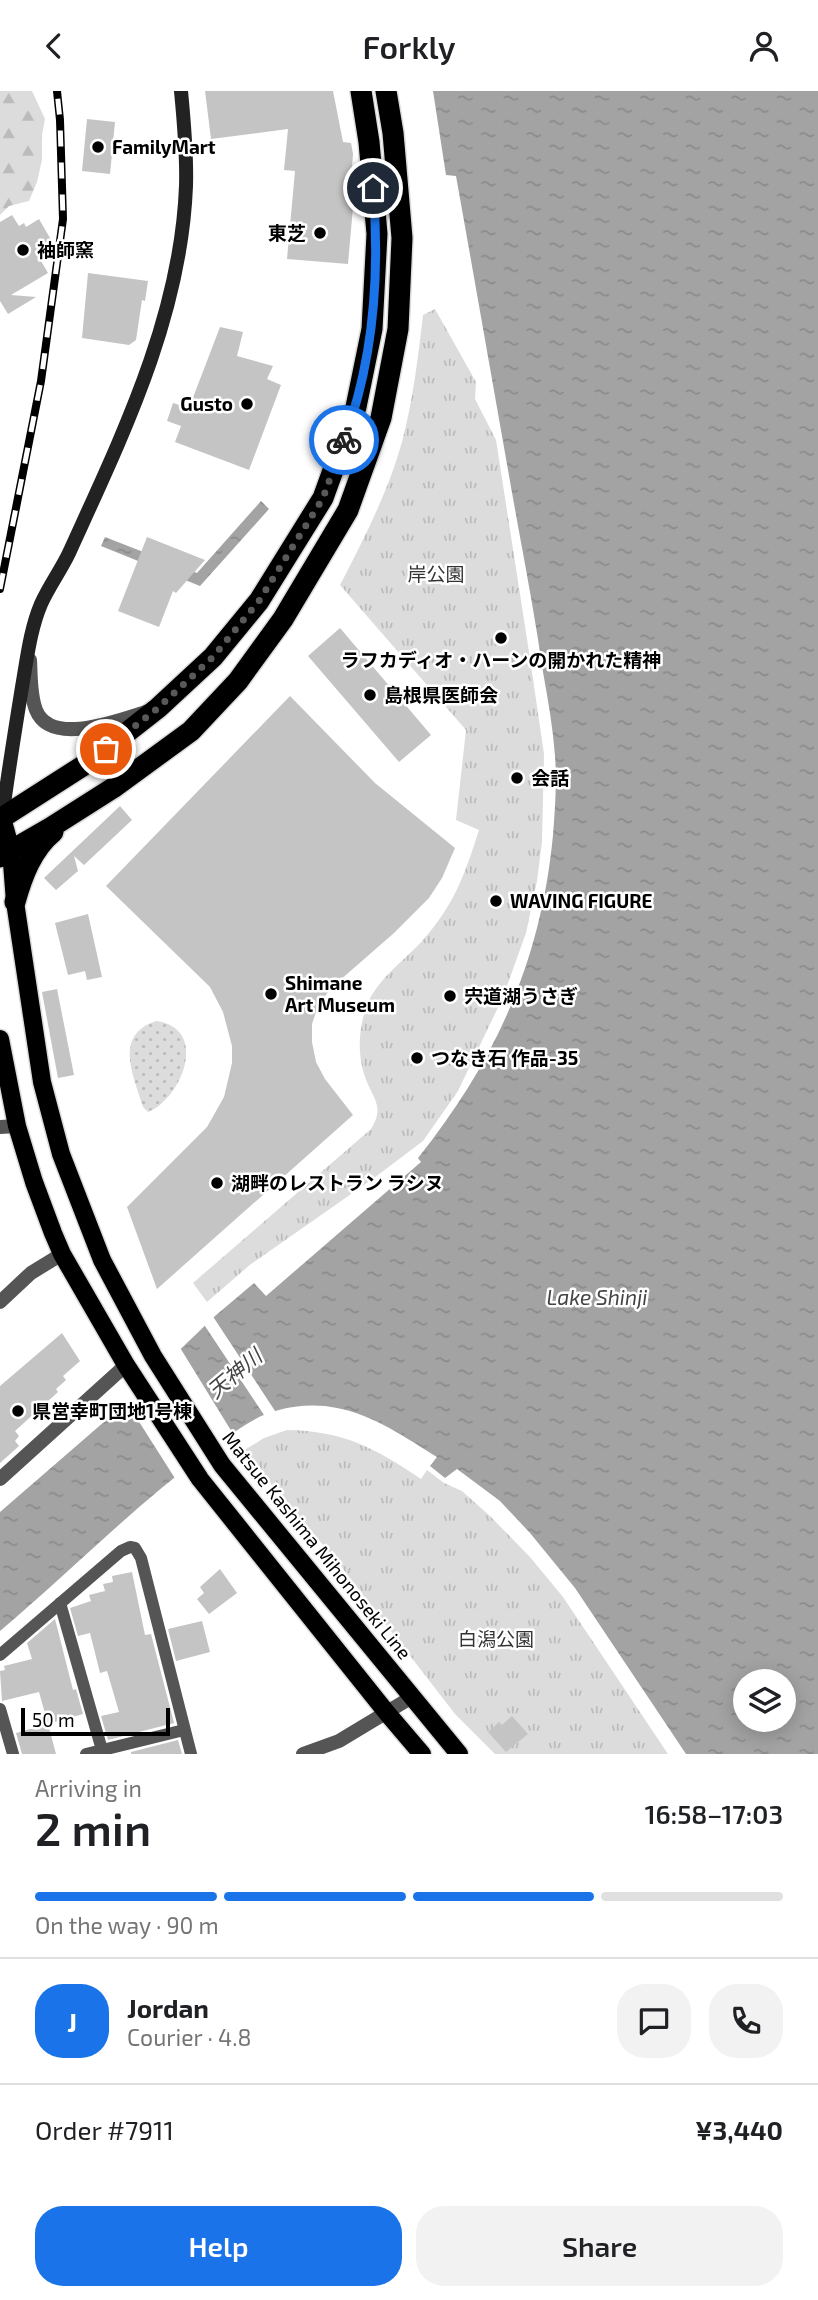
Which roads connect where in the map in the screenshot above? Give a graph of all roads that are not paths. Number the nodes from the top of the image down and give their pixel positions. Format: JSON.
{"nodes":[{"id":1,"x":181,"y":91,"type":"edge"},
{"id":2,"x":361,"y":91,"type":"edge"},
{"id":3,"x":386,"y":91,"type":"edge"},
{"id":4,"x":29,"y":645,"type":"junction"},
{"id":5,"x":158,"y":708,"type":"junction"},
{"id":6,"x":88,"y":804,"type":"junction"},
{"id":7,"x":1,"y":820,"type":"edge"},
{"id":8,"x":6,"y":854,"type":"edge"},
{"id":9,"x":15,"y":902,"type":"junction"},
{"id":10,"x":0,"y":1039,"type":"edge"},
{"id":11,"x":0,"y":1081,"type":"edge"},
{"id":12,"x":9,"y":1126,"type":"edge"},
{"id":13,"x":62,"y":1254,"type":"junction"},
{"id":14,"x":0,"y":1301,"type":"edge"},
{"id":15,"x":126,"y":1365,"type":"junction"},
{"id":16,"x":0,"y":1479,"type":"edge"},
{"id":17,"x":61,"y":1603,"type":"junction"},
{"id":18,"x":0,"y":1655,"type":"edge"},
{"id":19,"x":412,"y":1697,"type":"junction"},
{"id":20,"x":0,"y":1709,"type":"edge"},
{"id":21,"x":387,"y":1713,"type":"junction"},
{"id":22,"x":184,"y":1730,"type":"junction"},
{"id":23,"x":102,"y":1750,"type":"junction"},
{"id":24,"x":13,"y":1754,"type":"edge"},
{"id":25,"x":86,"y":1754,"type":"edge"},
{"id":26,"x":191,"y":1754,"type":"edge"},
{"id":27,"x":303,"y":1754,"type":"edge"},
{"id":28,"x":422,"y":1754,"type":"edge"},
{"id":29,"x":459,"y":1754,"type":"edge"}],
"edges":[{"from":1,"to":4,"type":"street"},
{"from":2,"to":5,"type":"highway"},
{"from":3,"to":6,"type":"highway"},
{"from":4,"to":5,"type":"street"},
{"from":4,"to":7,"type":"street"},
{"from":5,"to":7,"type":"highway"},
{"from":6,"to":8,"type":"highway"},
{"from":6,"to":9,"type":"highway"},
{"from":7,"to":8,"type":"main road","name":"Matsue Kashima Mihonoseki Line"},
{"from":8,"to":9,"type":"main road","name":"Matsue Kashima Mihonoseki Line"},
{"from":9,"to":19,"type":"main road","name":"Matsue Kashima Mihonoseki Line"},
{"from":10,"to":12,"type":"main road"},
{"from":11,"to":12,"type":"main road"},
{"from":12,"to":13,"type":"main road"},
{"from":13,"to":14,"type":"street"},
{"from":13,"to":15,"type":"main road"},
{"from":15,"to":16,"type":"street"},
{"from":15,"to":21,"type":"main road"},
{"from":17,"to":18,"type":"lane"},
{"from":17,"to":22,"type":"lane"},
{"from":17,"to":23,"type":"lane"},
{"from":19,"to":21,"type":"street"},
{"from":19,"to":29,"type":"main road","name":"Matsue Kashima Mihonoseki Line"},
{"from":20,"to":24,"type":"lane"},
{"from":21,"to":27,"type":"street"},
{"from":21,"to":28,"type":"main road"},
{"from":22,"to":23,"type":"lane"},
{"from":22,"to":26,"type":"lane"},
{"from":23,"to":25,"type":"lane"}]}
